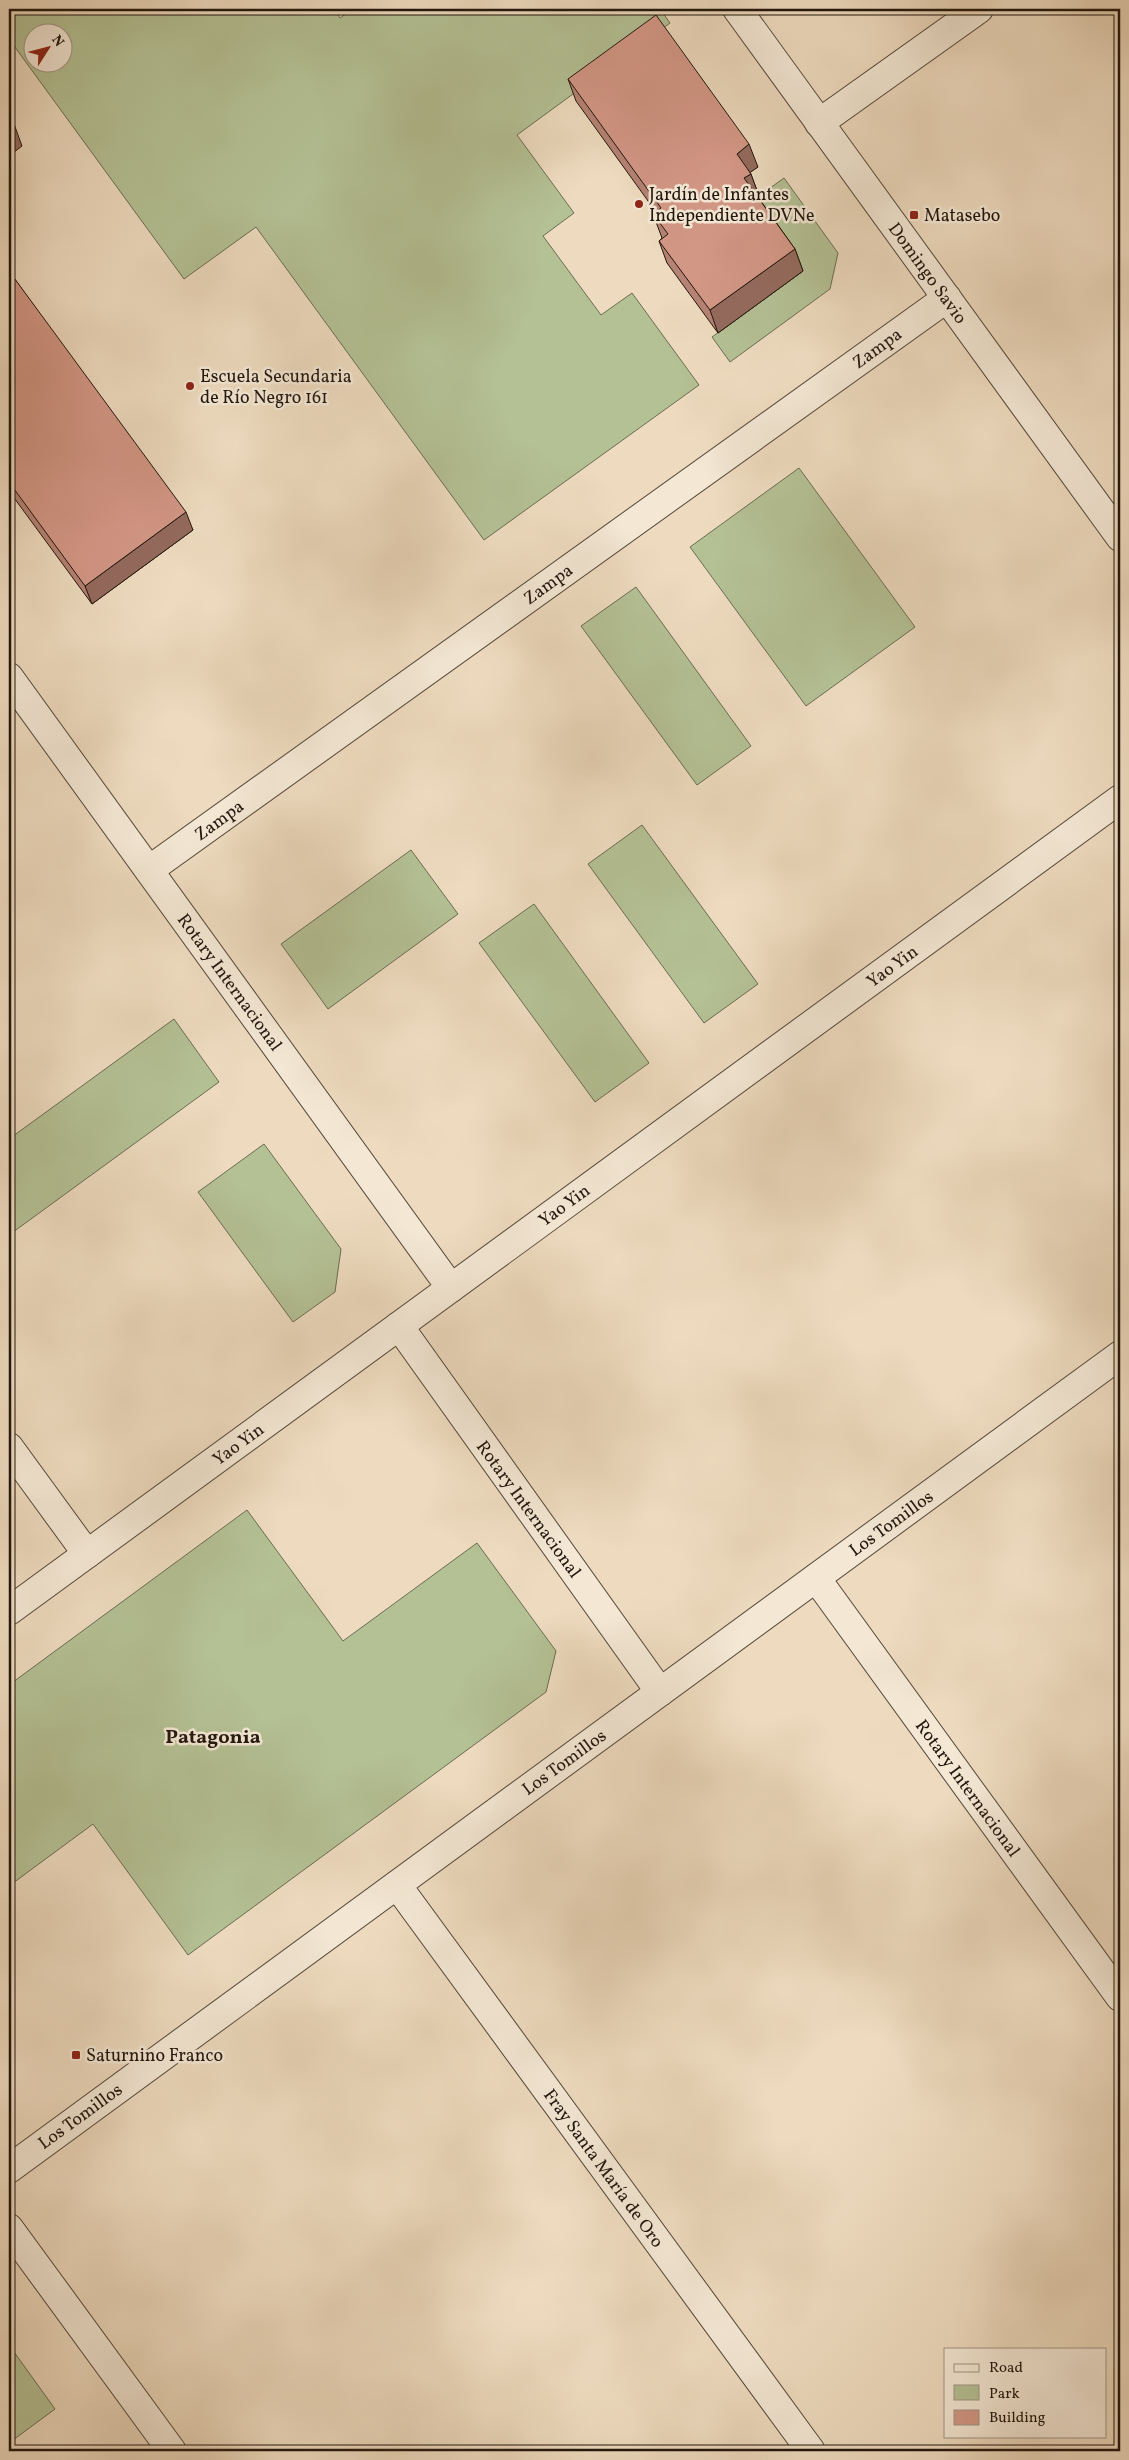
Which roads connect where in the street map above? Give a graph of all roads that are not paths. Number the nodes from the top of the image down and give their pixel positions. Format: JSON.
{"nodes":[{"id":1,"x":737,"y":9,"type":"edge"},
{"id":2,"x":979,"y":9,"type":"edge"},
{"id":3,"x":819,"y":123,"type":"junction"},
{"id":4,"x":947,"y":298,"type":"junction"},
{"id":5,"x":1120,"y":537,"type":"edge"},
{"id":6,"x":9,"y":677,"type":"edge"},
{"id":7,"x":1120,"y":799,"type":"edge"},
{"id":8,"x":149,"y":870,"type":"junction"},
{"id":9,"x":451,"y":1288,"type":"junction"},
{"id":10,"x":399,"y":1326,"type":"junction"},
{"id":11,"x":1120,"y":1355,"type":"edge"},
{"id":12,"x":9,"y":1448,"type":"edge"},
{"id":13,"x":87,"y":1554,"type":"junction"},
{"id":14,"x":816,"y":1578,"type":"junction"},
{"id":15,"x":9,"y":1611,"type":"edge"},
{"id":16,"x":660,"y":1692,"type":"junction"},
{"id":17,"x":397,"y":1885,"type":"junction"},
{"id":18,"x":1120,"y":1997,"type":"edge"},
{"id":19,"x":9,"y":2169,"type":"edge"},
{"id":20,"x":9,"y":2228,"type":"edge"},
{"id":21,"x":172,"y":2451,"type":"edge"},
{"id":22,"x":811,"y":2451,"type":"edge"}],
"edges":[{"from":1,"to":3,"type":"street","name":"Domingo Savio"},
{"from":2,"to":3,"type":"street"},
{"from":3,"to":4,"type":"street","name":"Domingo Savio"},
{"from":4,"to":5,"type":"street","name":"Domingo Savio"},
{"from":4,"to":8,"type":"street","name":"Zampa"},
{"from":6,"to":8,"type":"street","name":"Rotary Internacional"},
{"from":7,"to":9,"type":"street","name":"Yao Yin"},
{"from":8,"to":9,"type":"street","name":"Rotary Internacional"},
{"from":9,"to":10,"type":"street","name":"Yao Yin"},
{"from":10,"to":13,"type":"street","name":"Yao Yin"},
{"from":10,"to":16,"type":"street","name":"Rotary Internacional"},
{"from":11,"to":14,"type":"street","name":"Los Tomillos"},
{"from":12,"to":13,"type":"street"},
{"from":13,"to":15,"type":"street","name":"Yao Yin"},
{"from":14,"to":16,"type":"street","name":"Los Tomillos"},
{"from":14,"to":18,"type":"street","name":"Rotary Internacional"},
{"from":16,"to":17,"type":"street","name":"Los Tomillos"},
{"from":17,"to":19,"type":"street","name":"Los Tomillos"},
{"from":17,"to":22,"type":"street","name":"Fray Santa María de Oro"},
{"from":20,"to":21,"type":"street"}]}
